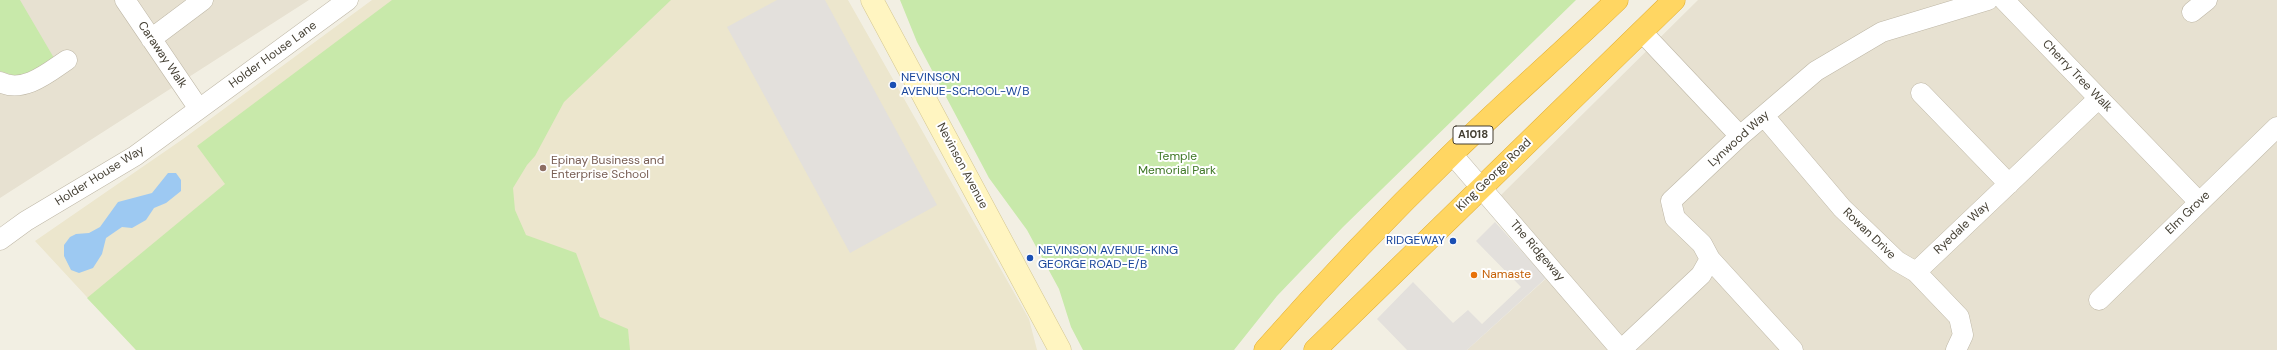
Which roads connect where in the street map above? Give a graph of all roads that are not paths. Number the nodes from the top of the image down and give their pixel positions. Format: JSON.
{"nodes":[{"id":1,"x":125,"y":0,"type":"edge"},
{"id":2,"x":203,"y":0,"type":"edge"},
{"id":3,"x":348,"y":0,"type":"edge"},
{"id":4,"x":872,"y":0,"type":"edge"},
{"id":5,"x":1617,"y":0,"type":"edge"},
{"id":6,"x":1674,"y":0,"type":"edge"},
{"id":7,"x":1988,"y":0,"type":"edge"},
{"id":8,"x":2004,"y":0,"type":"edge"},
{"id":9,"x":1642,"y":32,"type":"junction"},
{"id":10,"x":151,"y":39,"type":"junction"},
{"id":11,"x":67,"y":60,"type":"dead end"},
{"id":12,"x":0,"y":82,"type":"edge"},
{"id":13,"x":1921,"y":93,"type":"dead end"},
{"id":14,"x":2098,"y":99,"type":"junction"},
{"id":15,"x":199,"y":110,"type":"junction"},
{"id":16,"x":1764,"y":116,"type":"junction"},
{"id":17,"x":2277,"y":127,"type":"edge"},
{"id":18,"x":1740,"y":136,"type":"junction"},
{"id":19,"x":1452,"y":154,"type":"junction"},
{"id":20,"x":2009,"y":184,"type":"junction"},
{"id":21,"x":1481,"y":187,"type":"junction"},
{"id":22,"x":2199,"y":202,"type":"junction"},
{"id":23,"x":0,"y":240,"type":"edge"},
{"id":24,"x":1710,"y":259,"type":"junction"},
{"id":25,"x":1916,"y":272,"type":"junction"},
{"id":26,"x":2099,"y":300,"type":"dead end"},
{"id":27,"x":1055,"y":344,"type":"edge"},
{"id":28,"x":1265,"y":350,"type":"edge"},
{"id":29,"x":1315,"y":350,"type":"edge"},
{"id":30,"x":1621,"y":350,"type":"edge"},
{"id":31,"x":1793,"y":350,"type":"edge"},
{"id":32,"x":1956,"y":350,"type":"edge"}],
"edges":[{"from":1,"to":10,"type":"street","name":"Caraway Walk"},
{"from":2,"to":10,"type":"street"},
{"from":3,"to":15,"type":"street","name":"Holder House Lane"},
{"from":4,"to":27,"type":"street","name":"Nevinson Avenue"},
{"from":5,"to":19,"type":"highway","number":"A1018"},
{"from":6,"to":9,"type":"highway","name":"King George Road"},
{"from":7,"to":16,"type":"street","name":"Lynwood Way"},
{"from":8,"to":14,"type":"street","name":"Cherry Tree Walk"},
{"from":9,"to":18,"type":"street"},
{"from":9,"to":21,"type":"highway","name":"King George Road"},
{"from":10,"to":15,"type":"street","name":"Caraway Walk"},
{"from":11,"to":12,"type":"street"},
{"from":13,"to":20,"type":"street"},
{"from":14,"to":20,"type":"street","name":"Ryedale Way"},
{"from":14,"to":22,"type":"street","name":"Cherry Tree Walk"},
{"from":15,"to":23,"type":"street","name":"Holder House Way"},
{"from":16,"to":18,"type":"street","name":"Lynwood Way"},
{"from":16,"to":25,"type":"street","name":"Rowan Drive"},
{"from":17,"to":22,"type":"street","name":"Elm Grove"},
{"from":18,"to":24,"type":"street","name":"Lynwood Way"},
{"from":19,"to":21,"type":"street","name":"The Ridgeway"},
{"from":19,"to":28,"type":"highway","number":"A1018"},
{"from":20,"to":25,"type":"street","name":"Ryedale Way"},
{"from":21,"to":29,"type":"highway","name":"King George Road"},
{"from":21,"to":30,"type":"street","name":"The Ridgeway"},
{"from":22,"to":26,"type":"street","name":"Elm Grove"},
{"from":24,"to":30,"type":"street"},
{"from":24,"to":31,"type":"street"},
{"from":25,"to":32,"type":"street","name":"Rowan Drive"}]}
